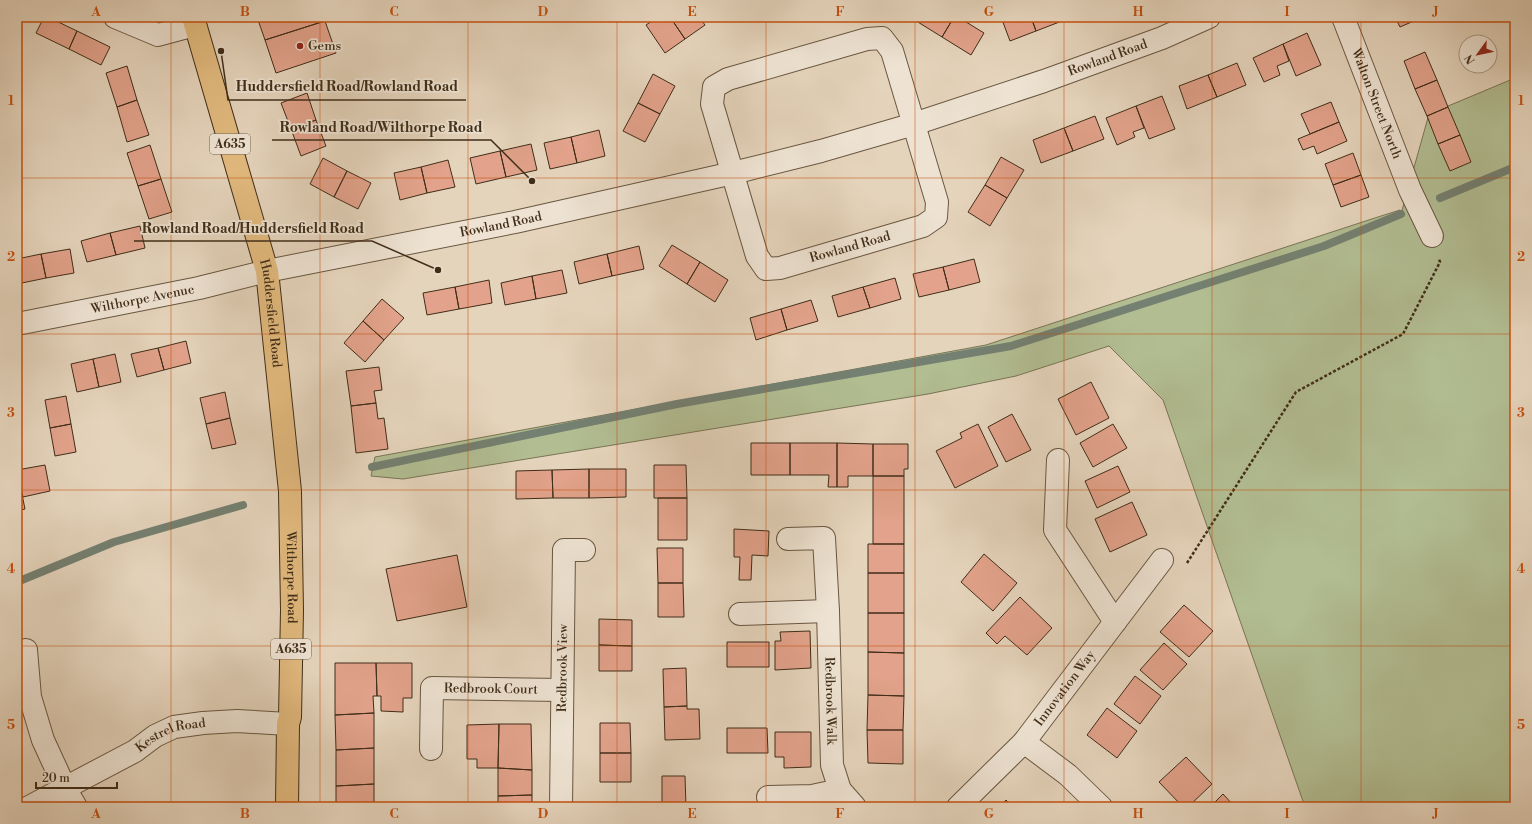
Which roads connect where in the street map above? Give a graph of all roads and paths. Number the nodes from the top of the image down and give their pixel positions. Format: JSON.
{"nodes":[{"id":1,"x":115,"y":17,"type":"edge"},
{"id":2,"x":1209,"y":17,"type":"edge"},
{"id":3,"x":1343,"y":17,"type":"edge"},
{"id":4,"x":194,"y":21,"type":"edge"},
{"id":5,"x":914,"y":124,"type":"junction"},
{"id":6,"x":733,"y":173,"type":"junction"},
{"id":7,"x":1432,"y":236,"type":"joint"},
{"id":8,"x":267,"y":271,"type":"junction"},
{"id":9,"x":17,"y":324,"type":"edge"},
{"id":10,"x":1058,"y":460,"type":"dead end"},
{"id":11,"x":290,"y":491,"type":"joint"},
{"id":12,"x":788,"y":539,"type":"dead end"},
{"id":13,"x":584,"y":550,"type":"dead end"},
{"id":14,"x":1162,"y":560,"type":"joint"},
{"id":15,"x":828,"y":611,"type":"junction"},
{"id":16,"x":740,"y":614,"type":"dead end"},
{"id":17,"x":1115,"y":622,"type":"junction"},
{"id":18,"x":26,"y":650,"type":"dead end"},
{"id":19,"x":562,"y":690,"type":"junction"},
{"id":20,"x":288,"y":724,"type":"junction"},
{"id":21,"x":1024,"y":742,"type":"junction"},
{"id":22,"x":431,"y":749,"type":"dead end"},
{"id":23,"x":65,"y":788,"type":"junction"},
{"id":24,"x":840,"y":790,"type":"junction"},
{"id":25,"x":768,"y":797,"type":"dead end"},
{"id":26,"x":29,"y":807,"type":"edge"},
{"id":27,"x":76,"y":807,"type":"edge"},
{"id":28,"x":287,"y":807,"type":"edge"},
{"id":29,"x":561,"y":807,"type":"edge"},
{"id":30,"x":855,"y":807,"type":"edge"},
{"id":31,"x":958,"y":807,"type":"edge"},
{"id":32,"x":1101,"y":807,"type":"edge"}],
"edges":[{"from":1,"to":4,"type":"street","name":"Huddersfield Road"},
{"from":2,"to":5,"type":"street","name":"Rowland Road"},
{"from":3,"to":7,"type":"street","name":"Walton Street North"},
{"from":4,"to":8,"type":"highway","name":"Huddersfield Road","number":"A635"},
{"from":5,"to":6,"type":"street","name":"Rowland Road"},
{"from":5,"to":6,"type":"street","name":"Rowland Road"},
{"from":5,"to":6,"type":"street","name":"Rowland Road"},
{"from":6,"to":8,"type":"street","name":"Rowland Road"},
{"from":7,"to":14,"type":"path"},
{"from":8,"to":9,"type":"street","name":"Wilthorpe Avenue"},
{"from":8,"to":11,"type":"highway","name":"Huddersfield Road","number":"A635"},
{"from":10,"to":17,"type":"street"},
{"from":11,"to":20,"type":"highway","name":"Wilthorpe Road","number":"A635"},
{"from":12,"to":15,"type":"street","name":"Redbrook Walk"},
{"from":13,"to":19,"type":"street","name":"Redbrook View"},
{"from":14,"to":17,"type":"street","name":"Innovation Way"},
{"from":15,"to":16,"type":"street"},
{"from":15,"to":24,"type":"street","name":"Redbrook Walk"},
{"from":17,"to":21,"type":"street","name":"Innovation Way"},
{"from":18,"to":23,"type":"street"},
{"from":19,"to":22,"type":"street","name":"Redbrook Court"},
{"from":19,"to":29,"type":"street","name":"Redbrook View"},
{"from":20,"to":23,"type":"street","name":"Kestrel Road"},
{"from":20,"to":28,"type":"highway","name":"Wilthorpe Road","number":"A635"},
{"from":21,"to":31,"type":"street","name":"Innovation Way"},
{"from":21,"to":32,"type":"street"},
{"from":23,"to":26,"type":"street","name":"Kestrel Road"},
{"from":23,"to":27,"type":"street"},
{"from":24,"to":25,"type":"street"},
{"from":24,"to":30,"type":"street","name":"Redbrook Walk"}]}
